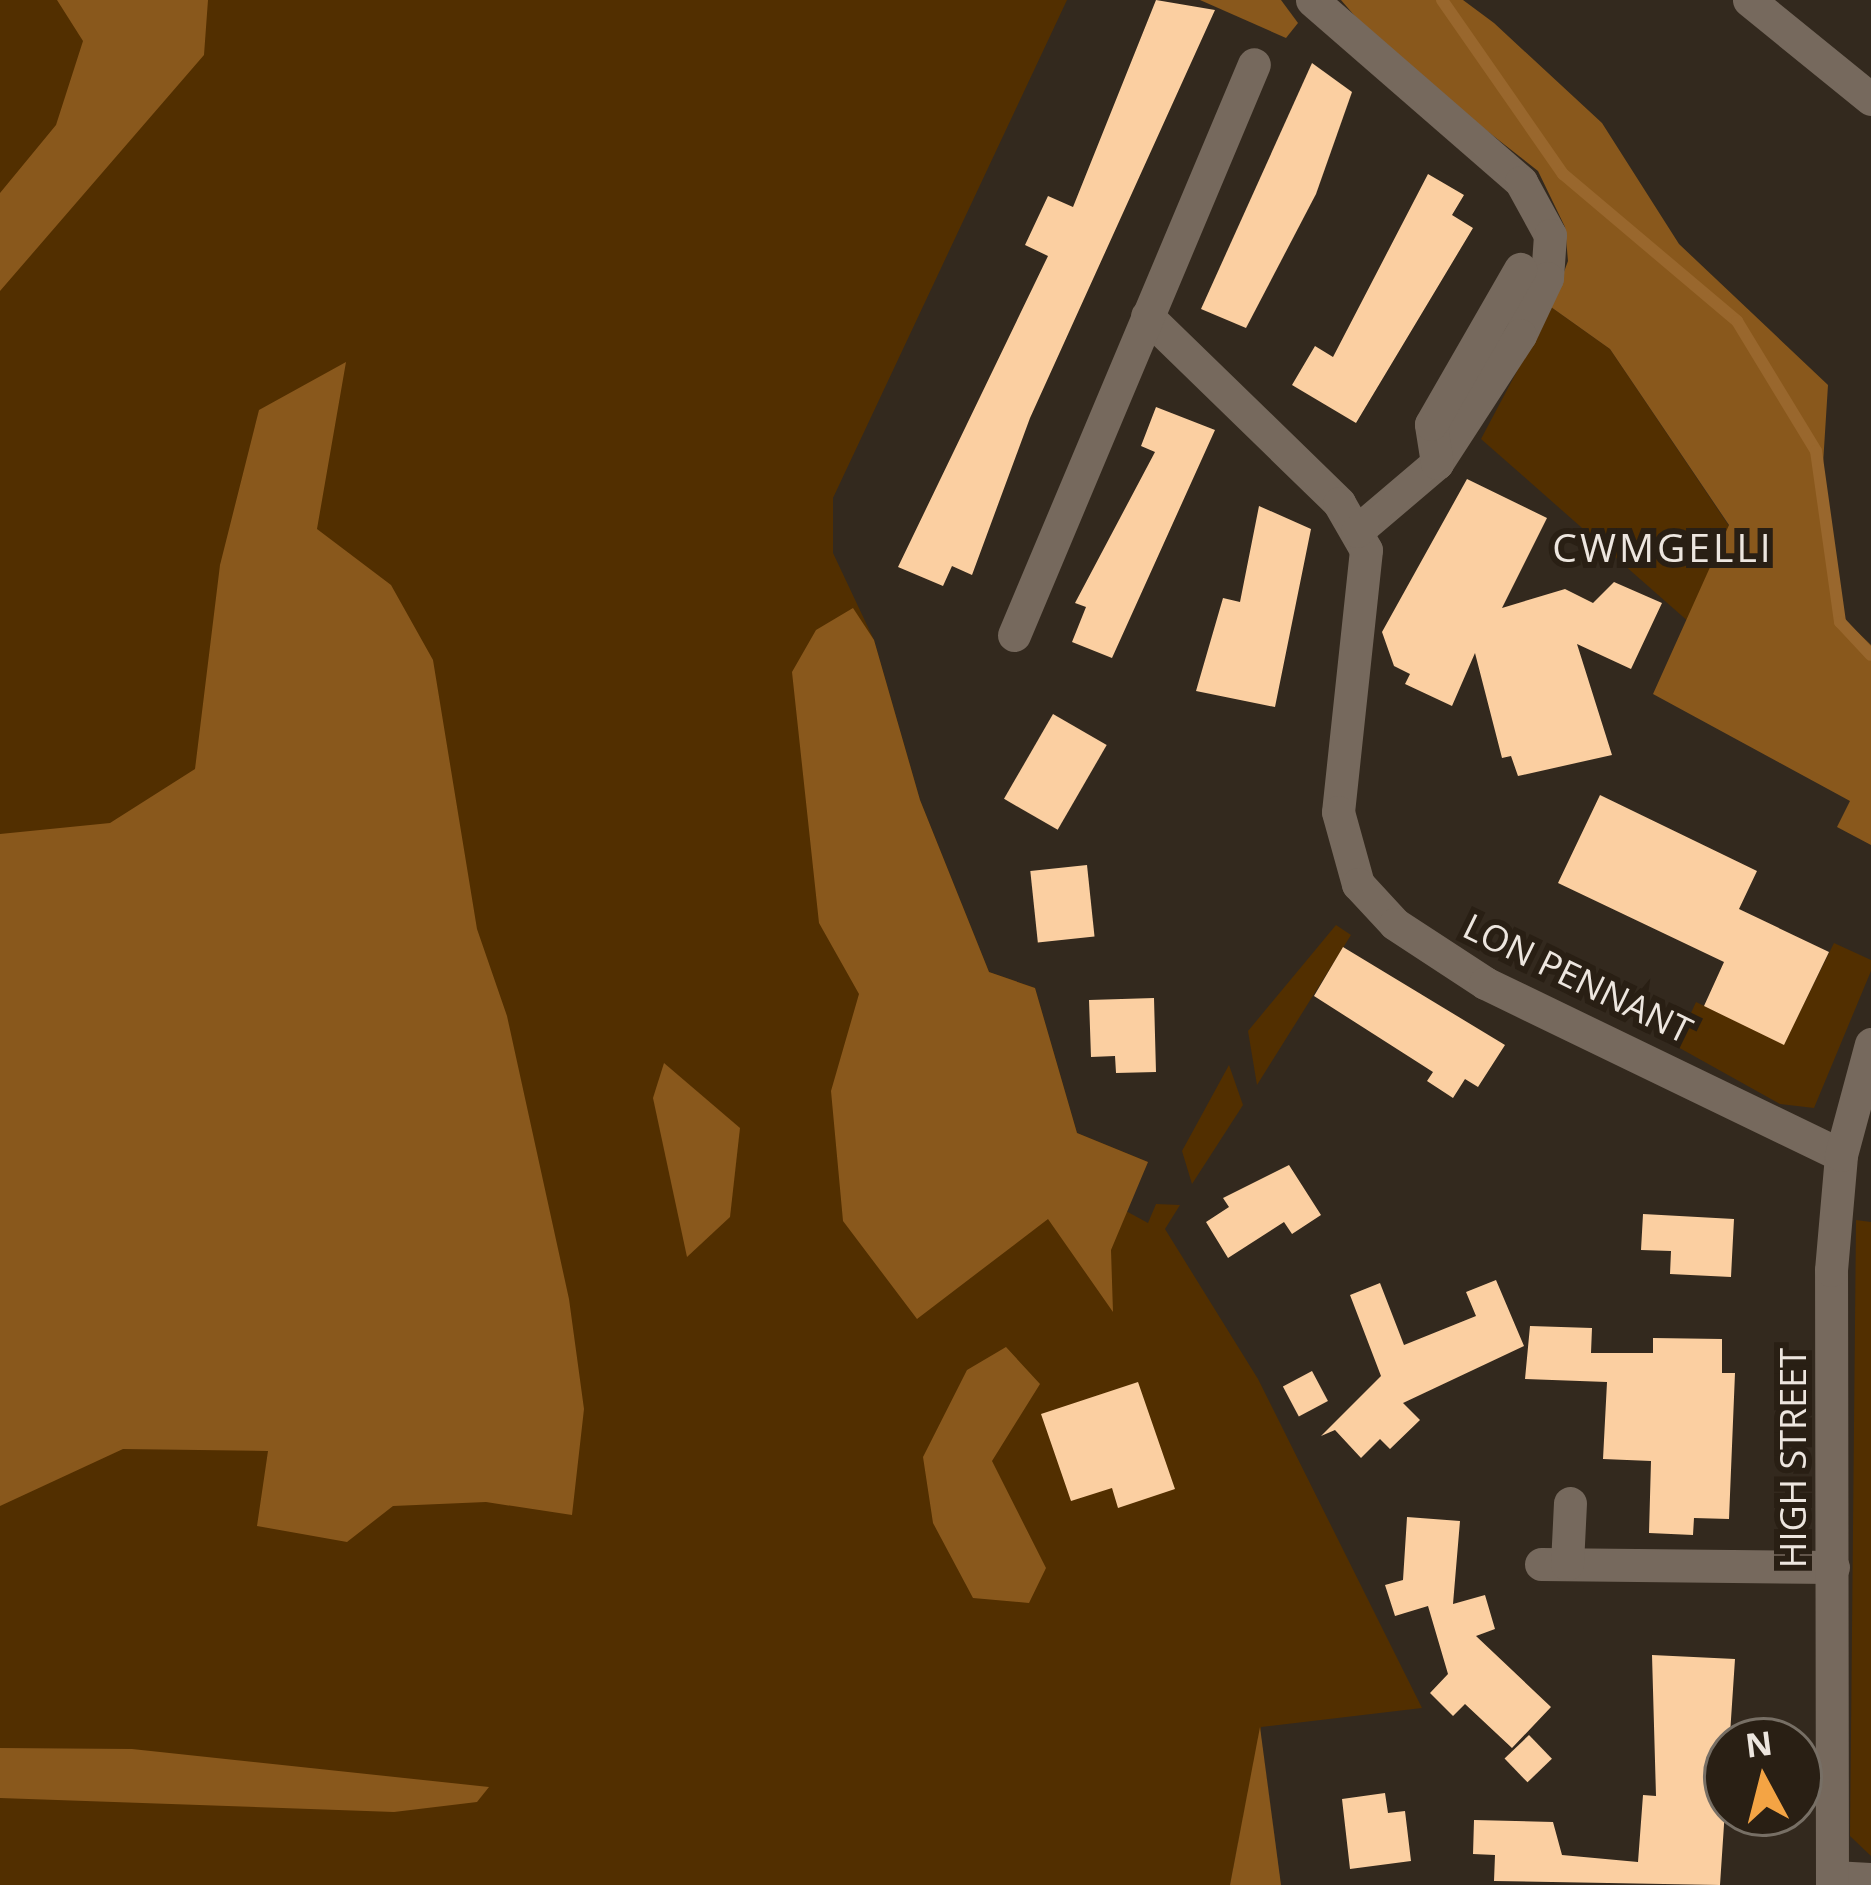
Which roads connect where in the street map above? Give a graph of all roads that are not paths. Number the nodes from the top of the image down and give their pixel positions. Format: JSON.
{"nodes":[{"id":1,"x":1312,"y":0,"type":"edge"},
{"id":2,"x":1748,"y":0,"type":"edge"},
{"id":3,"x":1254,"y":64,"type":"dead end"},
{"id":4,"x":1871,"y":99,"type":"edge"},
{"id":5,"x":1520,"y":269,"type":"dead end"},
{"id":6,"x":1147,"y":316,"type":"junction"},
{"id":7,"x":1437,"y":463,"type":"junction"},
{"id":8,"x":1358,"y":531,"type":"junction"},
{"id":9,"x":1014,"y":635,"type":"dead end"},
{"id":10,"x":1871,"y":1044,"type":"edge"},
{"id":11,"x":1841,"y":1155,"type":"junction"},
{"id":12,"x":1570,"y":1503,"type":"dead end"},
{"id":13,"x":1833,"y":1567,"type":"junction"},
{"id":14,"x":1870,"y":1879,"type":"edge"},
{"id":15,"x":1832,"y":1881,"type":"edge"}],
"edges":[{"from":1,"to":7,"type":"street"},
{"from":2,"to":4,"type":"street"},
{"from":3,"to":6,"type":"street"},
{"from":5,"to":7,"type":"street"},
{"from":6,"to":8,"type":"street"},
{"from":6,"to":9,"type":"street"},
{"from":7,"to":8,"type":"street"},
{"from":8,"to":11,"type":"street","name":"LON PENNANT"},
{"from":10,"to":11,"type":"street","name":"HIGH STREET"},
{"from":11,"to":13,"type":"street","name":"HIGH STREET"},
{"from":12,"to":13,"type":"street"},
{"from":13,"to":15,"type":"street","name":"HIGH STREET"},
{"from":14,"to":15,"type":"street","name":"HIGH STREET"}]}
